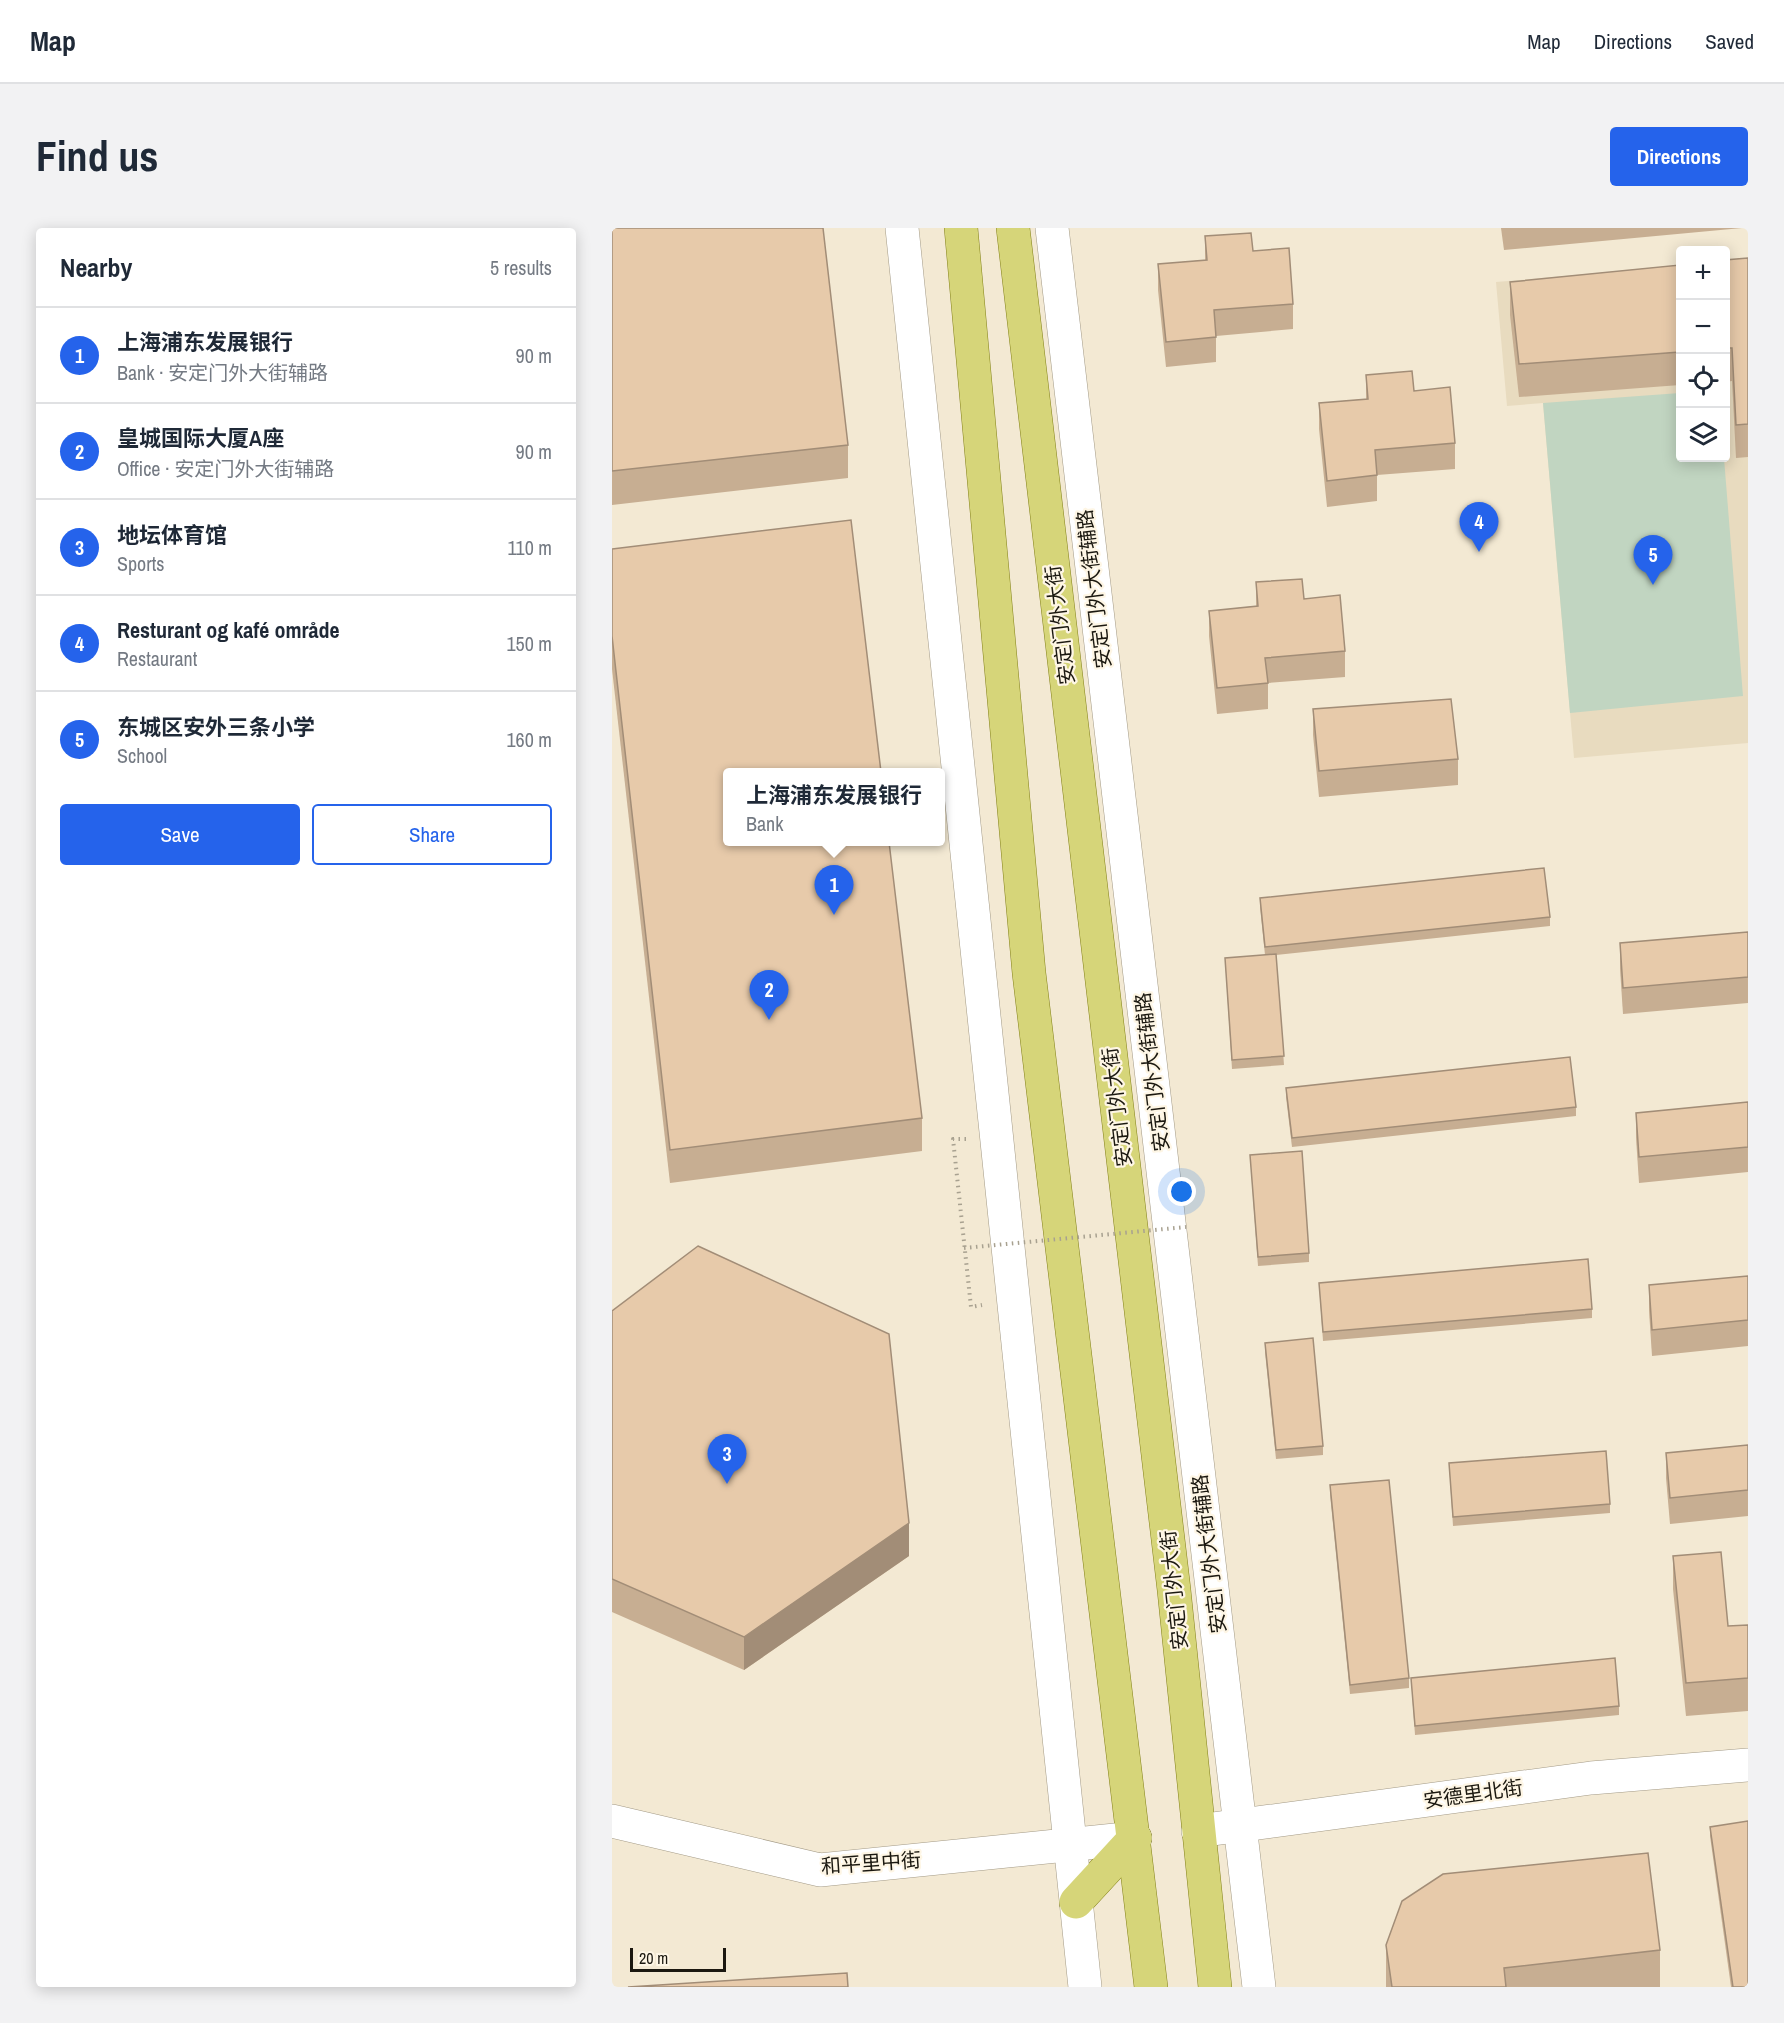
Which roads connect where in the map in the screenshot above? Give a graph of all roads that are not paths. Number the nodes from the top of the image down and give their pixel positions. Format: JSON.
{"nodes":[{"id":1,"x":902,"y":228,"type":"edge"},
{"id":2,"x":961,"y":228,"type":"edge"},
{"id":3,"x":1013,"y":228,"type":"edge"},
{"id":4,"x":1052,"y":228,"type":"edge"},
{"id":5,"x":1748,"y":1765,"type":"edge"},
{"id":6,"x":612,"y":1821,"type":"edge"},
{"id":7,"x":1241,"y":1826,"type":"junction"},
{"id":8,"x":1198,"y":1831,"type":"junction"},
{"id":9,"x":1135,"y":1838,"type":"junction"},
{"id":10,"x":1070,"y":1845,"type":"junction"},
{"id":11,"x":1076,"y":1902,"type":"junction"},
{"id":12,"x":1085,"y":1987,"type":"edge"},
{"id":13,"x":1151,"y":1987,"type":"edge"},
{"id":14,"x":1215,"y":1987,"type":"edge"},
{"id":15,"x":1259,"y":1987,"type":"edge"}],
"edges":[{"from":1,"to":10,"type":"street"},
{"from":2,"to":9,"type":"main road"},
{"from":3,"to":8,"type":"main road","name":"安定门外大街"},
{"from":4,"to":7,"type":"street","name":"安定门外大街辅路"},
{"from":5,"to":7,"type":"street","name":"安德里北街"},
{"from":6,"to":10,"type":"street","name":"和平里中街"},
{"from":7,"to":8,"type":"street","name":"安德里北街"},
{"from":7,"to":15,"type":"street","name":"安定门外大街辅路"},
{"from":8,"to":14,"type":"main road","name":"安定门外大街"},
{"from":9,"to":10,"type":"street","name":"和平里中街"},
{"from":9,"to":11,"type":"main road"},
{"from":9,"to":13,"type":"main road"},
{"from":10,"to":11,"type":"street"},
{"from":11,"to":12,"type":"street"}]}
